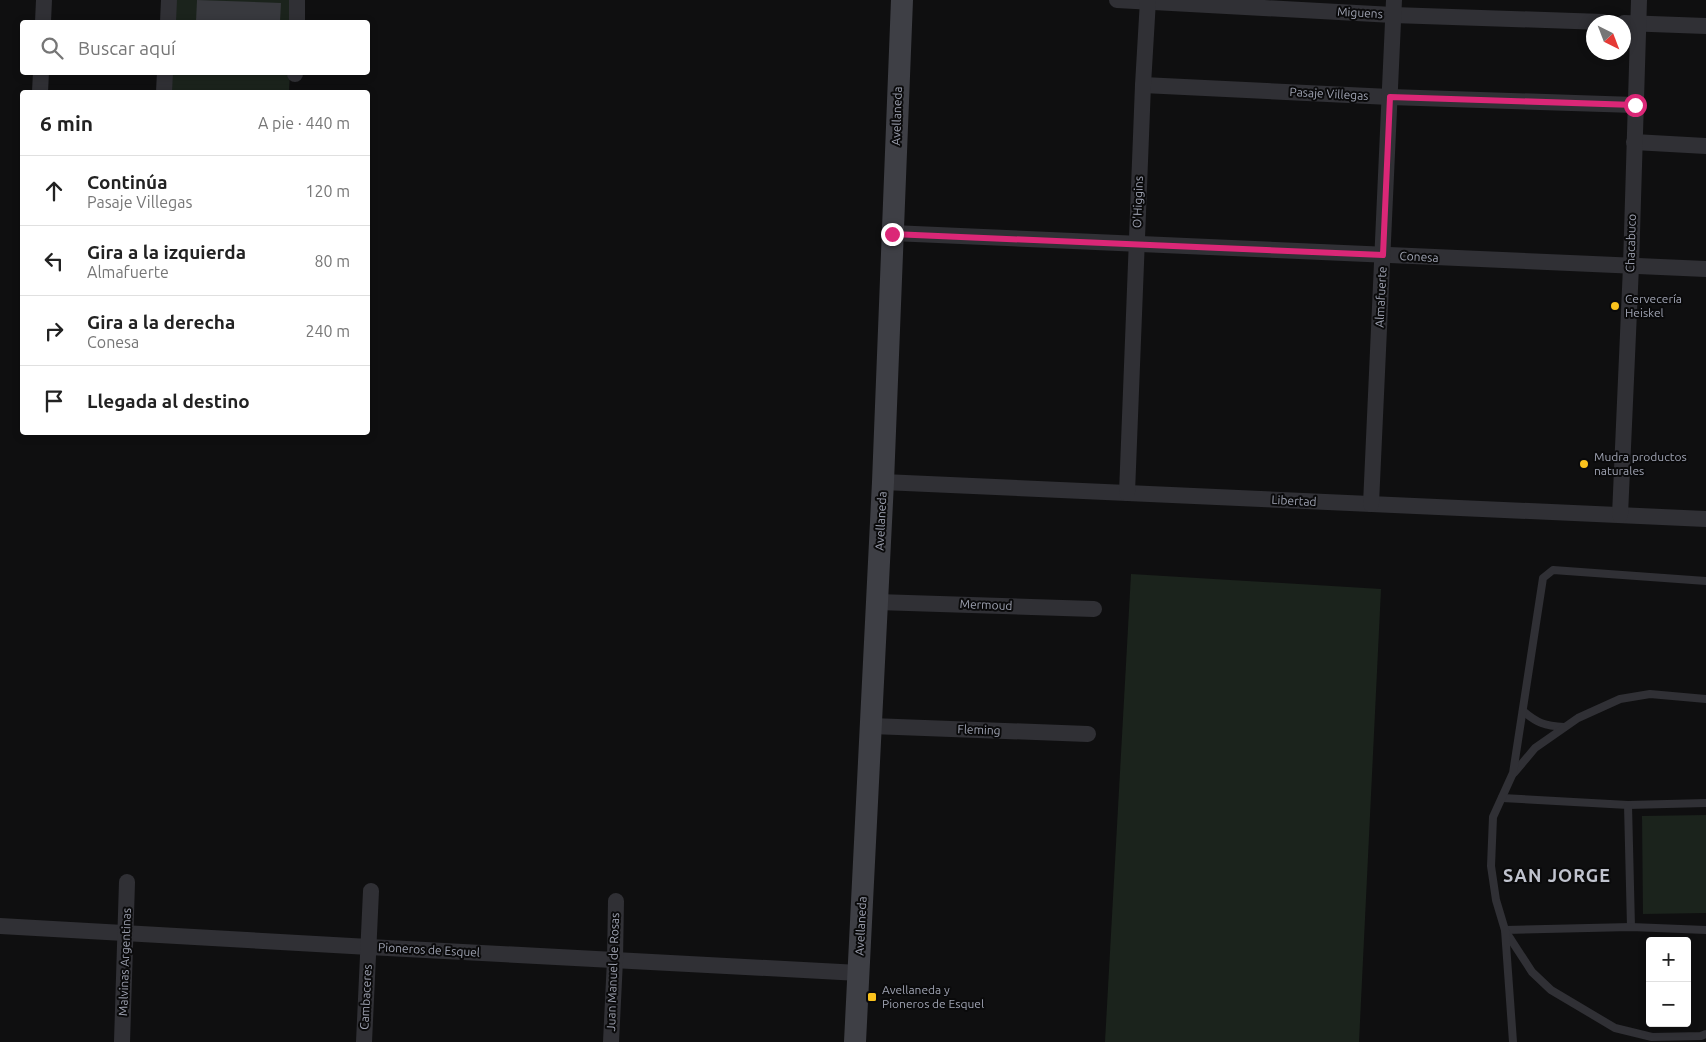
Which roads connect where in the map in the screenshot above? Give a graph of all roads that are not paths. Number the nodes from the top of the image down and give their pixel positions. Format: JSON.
{"nodes":[{"id":1,"x":44,"y":0,"type":"edge"},
{"id":2,"x":169,"y":0,"type":"edge"},
{"id":3,"x":297,"y":0,"type":"edge"},
{"id":4,"x":902,"y":0,"type":"edge"},
{"id":5,"x":1116,"y":0,"type":"edge"},
{"id":6,"x":1639,"y":0,"type":"edge"},
{"id":7,"x":1148,"y":1,"type":"edge"},
{"id":8,"x":1394,"y":8,"type":"edge"},
{"id":9,"x":43,"y":20,"type":"edge"},
{"id":10,"x":168,"y":20,"type":"edge"},
{"id":11,"x":297,"y":20,"type":"edge"},
{"id":12,"x":1586,"y":21,"type":"edge"},
{"id":13,"x":1631,"y":23,"type":"edge"},
{"id":14,"x":1706,"y":26,"type":"edge"},
{"id":15,"x":41,"y":75,"type":"edge"},
{"id":16,"x":165,"y":75,"type":"edge"},
{"id":17,"x":1142,"y":85,"type":"junction"},
{"id":18,"x":40,"y":90,"type":"edge"},
{"id":19,"x":164,"y":90,"type":"edge"},
{"id":20,"x":1390,"y":97,"type":"junction"},
{"id":21,"x":1635,"y":105,"type":"junction"},
{"id":22,"x":1634,"y":142,"type":"junction"},
{"id":23,"x":1706,"y":146,"type":"edge"},
{"id":24,"x":892,"y":234,"type":"junction"},
{"id":25,"x":1136,"y":244,"type":"junction"},
{"id":26,"x":1383,"y":255,"type":"junction"},
{"id":27,"x":1631,"y":266,"type":"junction"},
{"id":28,"x":1706,"y":269,"type":"edge"},
{"id":29,"x":883,"y":482,"type":"junction"},
{"id":30,"x":1127,"y":493,"type":"junction"},
{"id":31,"x":1371,"y":504,"type":"junction"},
{"id":32,"x":1620,"y":515,"type":"junction"},
{"id":33,"x":1706,"y":519,"type":"edge"},
{"id":34,"x":1706,"y":581,"type":"edge"},
{"id":35,"x":877,"y":602,"type":"junction"},
{"id":36,"x":1094,"y":609,"type":"dead end"},
{"id":37,"x":1706,"y":698,"type":"edge"},
{"id":38,"x":1523,"y":711,"type":"junction"},
{"id":39,"x":871,"y":726,"type":"junction"},
{"id":40,"x":1564,"y":728,"type":"junction"},
{"id":41,"x":1088,"y":734,"type":"dead end"},
{"id":42,"x":1513,"y":773,"type":"junction"},
{"id":43,"x":1502,"y":798,"type":"junction"},
{"id":44,"x":1706,"y":802,"type":"edge"},
{"id":45,"x":1628,"y":805,"type":"junction"},
{"id":46,"x":126,"y":882,"type":"dead end"},
{"id":47,"x":371,"y":891,"type":"dead end"},
{"id":48,"x":616,"y":901,"type":"dead end"},
{"id":49,"x":0,"y":926,"type":"edge"},
{"id":50,"x":1631,"y":927,"type":"junction"},
{"id":51,"x":1505,"y":930,"type":"junction"},
{"id":52,"x":1706,"y":930,"type":"edge"},
{"id":53,"x":126,"y":933,"type":"junction"},
{"id":54,"x":369,"y":947,"type":"junction"},
{"id":55,"x":615,"y":960,"type":"junction"},
{"id":56,"x":859,"y":973,"type":"junction"},
{"id":57,"x":1706,"y":1034,"type":"edge"},
{"id":58,"x":122,"y":1042,"type":"edge"},
{"id":59,"x":364,"y":1042,"type":"edge"},
{"id":60,"x":611,"y":1042,"type":"edge"},
{"id":61,"x":855,"y":1042,"type":"edge"},
{"id":62,"x":1513,"y":1042,"type":"edge"}],
"edges":[{"from":1,"to":9,"type":"street"},
{"from":2,"to":10,"type":"street"},
{"from":3,"to":11,"type":"street"},
{"from":4,"to":24,"type":"street","name":"Avellaneda"},
{"from":5,"to":7,"type":"street","name":"Miguens"},
{"from":6,"to":13,"type":"street","name":"Chacabuco"},
{"from":7,"to":8,"type":"street","name":"Miguens"},
{"from":7,"to":17,"type":"street","name":"O'Higgins"},
{"from":8,"to":12,"type":"street","name":"Miguens"},
{"from":8,"to":20,"type":"street","name":"Almafuerte"},
{"from":13,"to":14,"type":"street"},
{"from":13,"to":21,"type":"street","name":"Chacabuco"},
{"from":15,"to":18,"type":"street"},
{"from":16,"to":19,"type":"street"},
{"from":17,"to":20,"type":"street","name":"Pasaje Villegas"},
{"from":17,"to":25,"type":"street","name":"O'Higgins"},
{"from":20,"to":21,"type":"street","name":"Pasaje Villegas"},
{"from":20,"to":26,"type":"street","name":"Almafuerte"},
{"from":21,"to":22,"type":"street","name":"Chacabuco"},
{"from":22,"to":23,"type":"street"},
{"from":22,"to":27,"type":"street","name":"Chacabuco"},
{"from":24,"to":25,"type":"street","name":"Conesa"},
{"from":24,"to":29,"type":"street","name":"Avellaneda"},
{"from":25,"to":26,"type":"street","name":"Conesa"},
{"from":25,"to":30,"type":"street","name":"O'Higgins"},
{"from":26,"to":27,"type":"street","name":"Conesa"},
{"from":26,"to":31,"type":"street","name":"Almafuerte"},
{"from":27,"to":28,"type":"street","name":"Conesa"},
{"from":27,"to":32,"type":"street","name":"Chacabuco"},
{"from":29,"to":30,"type":"street","name":"Libertad"},
{"from":29,"to":35,"type":"street","name":"Avellaneda"},
{"from":30,"to":31,"type":"street","name":"Libertad"},
{"from":31,"to":32,"type":"street","name":"Libertad"},
{"from":32,"to":33,"type":"street","name":"Libertad"},
{"from":34,"to":38,"type":"lane"},
{"from":35,"to":36,"type":"street","name":"Mermoud"},
{"from":35,"to":39,"type":"street","name":"Avellaneda"},
{"from":37,"to":40,"type":"lane"},
{"from":38,"to":40,"type":"lane"},
{"from":38,"to":42,"type":"lane"},
{"from":39,"to":41,"type":"street","name":"Fleming"},
{"from":39,"to":56,"type":"street","name":"Avellaneda"},
{"from":40,"to":42,"type":"lane"},
{"from":42,"to":43,"type":"lane"},
{"from":43,"to":45,"type":"lane"},
{"from":43,"to":51,"type":"lane"},
{"from":44,"to":45,"type":"lane"},
{"from":45,"to":50,"type":"lane"},
{"from":46,"to":53,"type":"street","name":"Malvinas Argentinas"},
{"from":47,"to":54,"type":"street","name":"Cambaceres"},
{"from":48,"to":55,"type":"street","name":"Juan Manuel de Rosas"},
{"from":49,"to":53,"type":"street","name":"Pioneros de Esquel"},
{"from":50,"to":51,"type":"lane"},
{"from":50,"to":52,"type":"lane"},
{"from":51,"to":57,"type":"lane"},
{"from":51,"to":62,"type":"lane"},
{"from":53,"to":54,"type":"street","name":"Pioneros de Esquel"},
{"from":53,"to":58,"type":"street","name":"Malvinas Argentinas"},
{"from":54,"to":55,"type":"street","name":"Pioneros de Esquel"},
{"from":54,"to":59,"type":"street","name":"Cambaceres"},
{"from":55,"to":56,"type":"street","name":"Pioneros de Esquel"},
{"from":55,"to":60,"type":"street","name":"Juan Manuel de Rosas"},
{"from":56,"to":61,"type":"street","name":"Avellaneda"}]}
